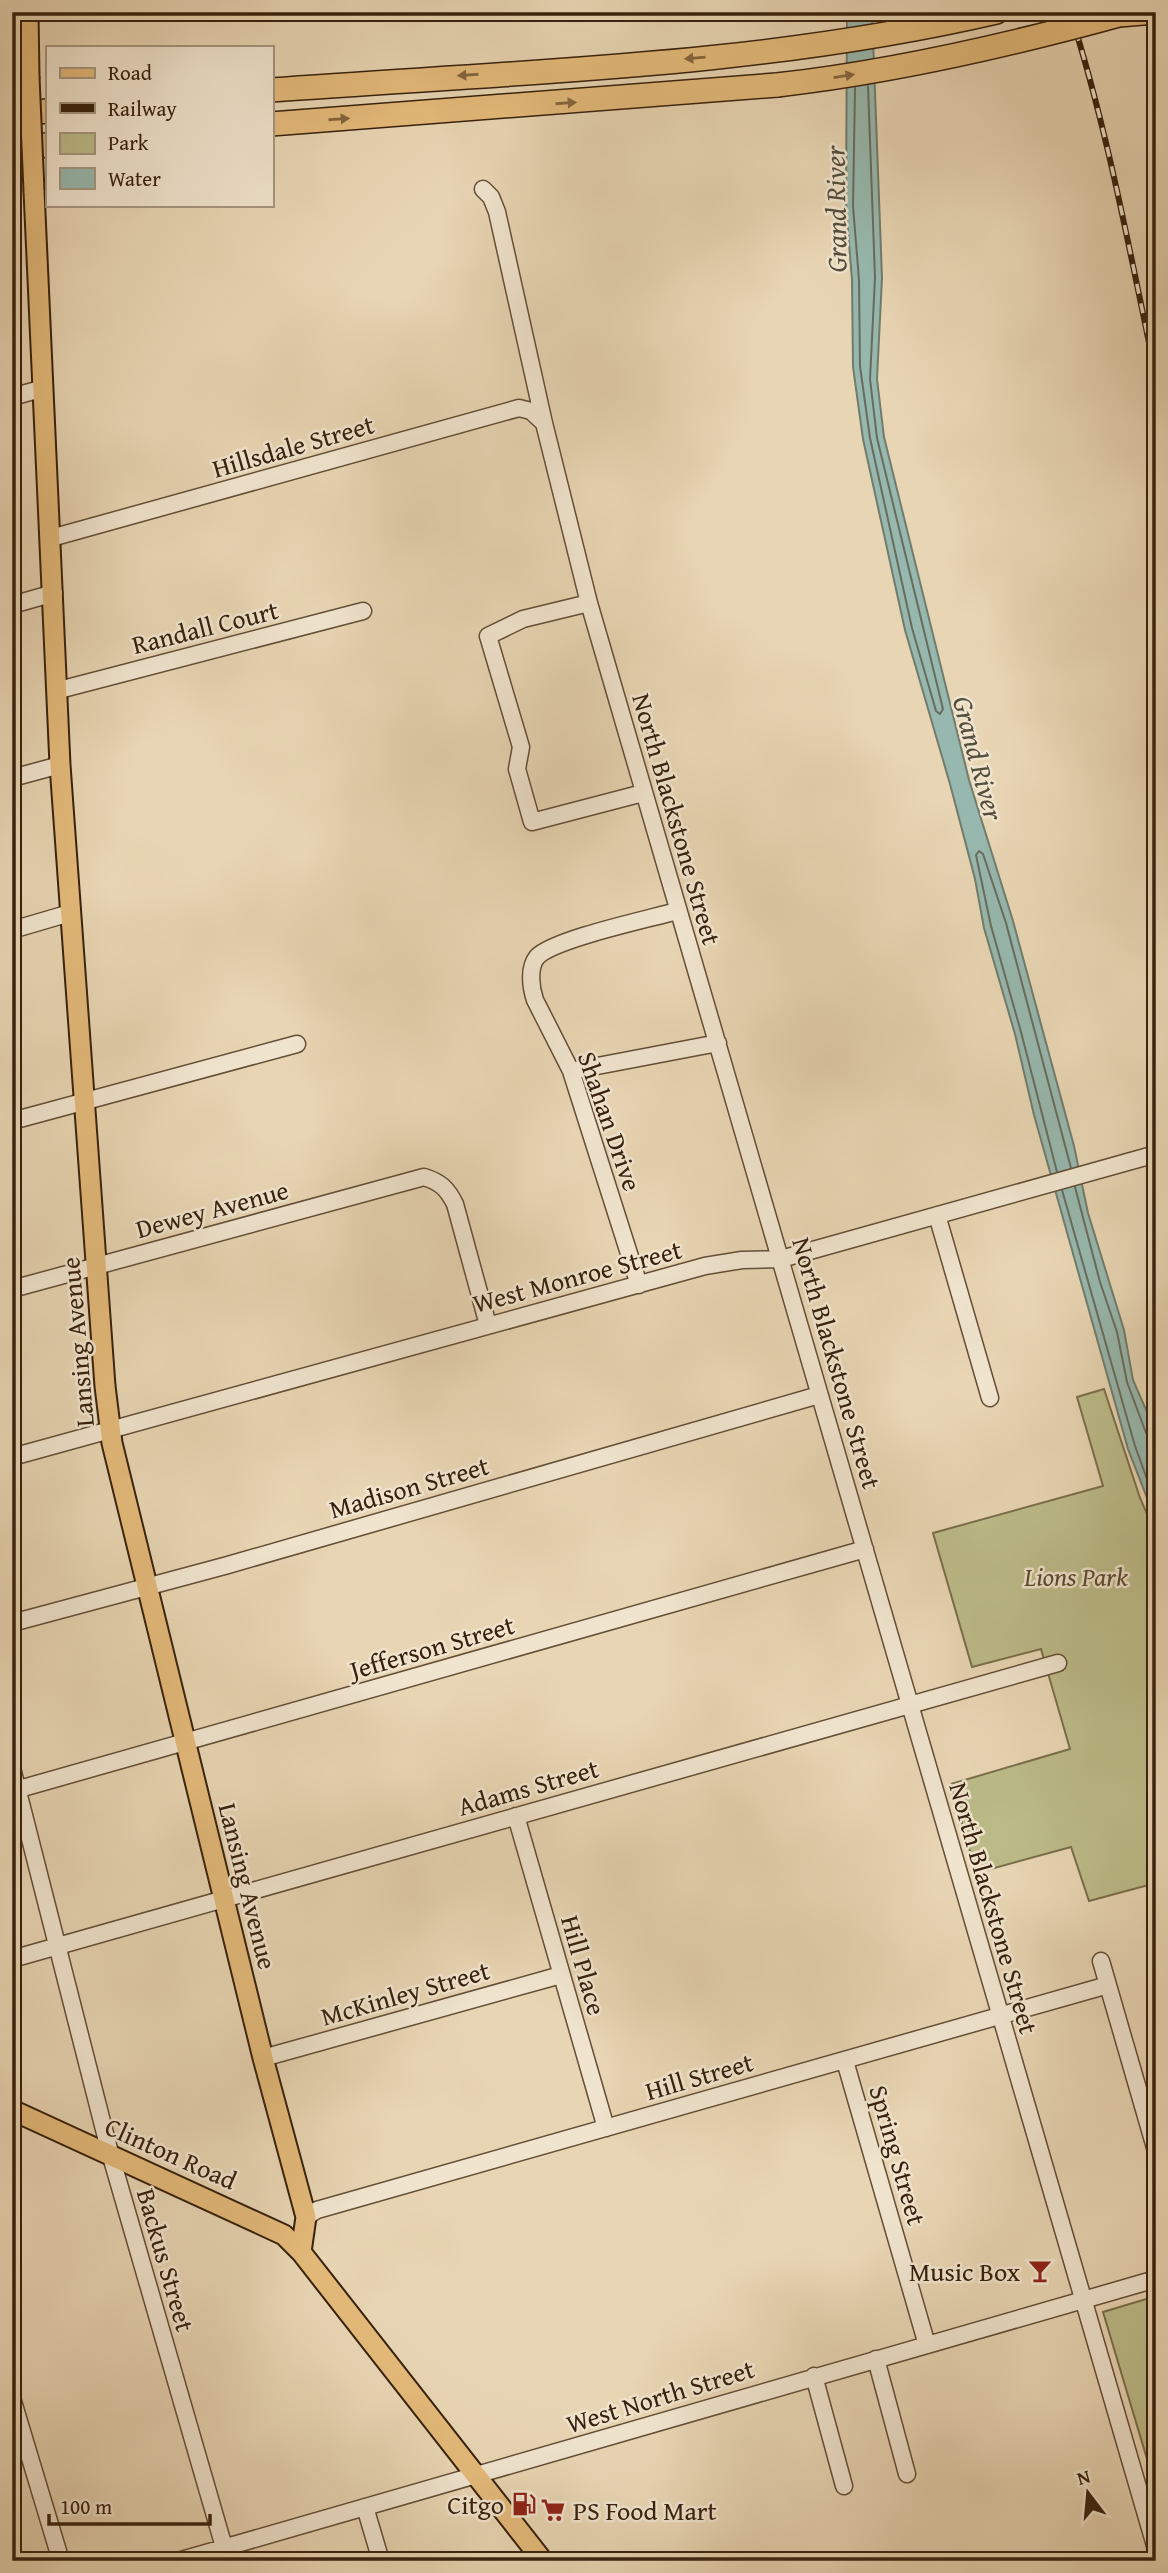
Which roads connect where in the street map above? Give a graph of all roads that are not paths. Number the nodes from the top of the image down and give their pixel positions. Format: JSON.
{"nodes":[{"id":1,"x":28,"y":12,"type":"edge"},
{"id":2,"x":996,"y":12,"type":"edge"},
{"id":3,"x":1155,"y":12,"type":"edge"},
{"id":4,"x":1123,"y":14,"type":"edge"},
{"id":5,"x":273,"y":90,"type":"edge"},
{"id":6,"x":46,"y":111,"type":"edge"},
{"id":7,"x":12,"y":115,"type":"edge"},
{"id":8,"x":273,"y":124,"type":"edge"},
{"id":9,"x":46,"y":145,"type":"edge"},
{"id":10,"x":12,"y":149,"type":"edge"},
{"id":11,"x":483,"y":189,"type":"dead end"},
{"id":12,"x":44,"y":388,"type":"junction"},
{"id":13,"x":12,"y":397,"type":"edge"},
{"id":14,"x":544,"y":422,"type":"junction"},
{"id":15,"x":51,"y":538,"type":"junction"},
{"id":16,"x":54,"y":593,"type":"junction"},
{"id":17,"x":589,"y":603,"type":"junction"},
{"id":18,"x":12,"y":605,"type":"edge"},
{"id":19,"x":363,"y":611,"type":"dead end"},
{"id":20,"x":59,"y":690,"type":"junction"},
{"id":21,"x":60,"y":765,"type":"junction"},
{"id":22,"x":12,"y":778,"type":"edge"},
{"id":23,"x":643,"y":793,"type":"junction"},
{"id":24,"x":677,"y":911,"type":"junction"},
{"id":25,"x":70,"y":913,"type":"junction"},
{"id":26,"x":12,"y":930,"type":"edge"},
{"id":27,"x":719,"y":1043,"type":"junction"},
{"id":28,"x":297,"y":1044,"type":"dead end"},
{"id":29,"x":571,"y":1071,"type":"junction"},
{"id":30,"x":86,"y":1100,"type":"junction"},
{"id":31,"x":12,"y":1121,"type":"edge"},
{"id":32,"x":1156,"y":1154,"type":"edge"},
{"id":33,"x":937,"y":1215,"type":"junction"},
{"id":34,"x":781,"y":1259,"type":"junction"},
{"id":35,"x":96,"y":1266,"type":"junction"},
{"id":36,"x":639,"y":1285,"type":"junction"},
{"id":37,"x":12,"y":1290,"type":"edge"},
{"id":38,"x":488,"y":1325,"type":"junction"},
{"id":39,"x":819,"y":1395,"type":"junction"},
{"id":40,"x":990,"y":1398,"type":"dead end"},
{"id":41,"x":111,"y":1430,"type":"junction"},
{"id":42,"x":12,"y":1457,"type":"edge"},
{"id":43,"x":865,"y":1549,"type":"junction"},
{"id":44,"x":147,"y":1586,"type":"junction"},
{"id":45,"x":12,"y":1623,"type":"edge"},
{"id":46,"x":1058,"y":1662,"type":"dead end"},
{"id":47,"x":908,"y":1704,"type":"junction"},
{"id":48,"x":187,"y":1742,"type":"junction"},
{"id":49,"x":12,"y":1768,"type":"edge"},
{"id":50,"x":15,"y":1790,"type":"edge"},
{"id":51,"x":516,"y":1816,"type":"junction"},
{"id":52,"x":224,"y":1899,"type":"junction"},
{"id":53,"x":57,"y":1947,"type":"junction"},
{"id":54,"x":12,"y":1959,"type":"edge"},
{"id":55,"x":1101,"y":1961,"type":"dead end"},
{"id":56,"x":561,"y":1975,"type":"junction"},
{"id":57,"x":1108,"y":1985,"type":"junction"},
{"id":58,"x":999,"y":2016,"type":"junction"},
{"id":59,"x":263,"y":2058,"type":"junction"},
{"id":60,"x":845,"y":2060,"type":"junction"},
{"id":61,"x":12,"y":2110,"type":"edge"},
{"id":62,"x":607,"y":2128,"type":"junction"},
{"id":63,"x":1156,"y":2151,"type":"edge"},
{"id":64,"x":110,"y":2154,"type":"junction"},
{"id":65,"x":306,"y":2217,"type":"junction"},
{"id":66,"x":301,"y":2252,"type":"junction"},
{"id":67,"x":1156,"y":2279,"type":"edge"},
{"id":68,"x":1082,"y":2300,"type":"junction"},
{"id":69,"x":927,"y":2345,"type":"junction"},
{"id":70,"x":876,"y":2359,"type":"junction"},
{"id":71,"x":814,"y":2376,"type":"junction"},
{"id":72,"x":12,"y":2398,"type":"edge"},
{"id":73,"x":908,"y":2474,"type":"dead end"},
{"id":74,"x":477,"y":2475,"type":"junction"},
{"id":75,"x":844,"y":2486,"type":"dead end"},
{"id":76,"x":365,"y":2507,"type":"junction"},
{"id":77,"x":1156,"y":2550,"type":"edge"},
{"id":78,"x":533,"y":2553,"type":"edge"},
{"id":79,"x":226,"y":2554,"type":"edge"},
{"id":80,"x":1156,"y":2557,"type":"edge"},
{"id":81,"x":61,"y":2561,"type":"edge"},
{"id":82,"x":178,"y":2561,"type":"edge"},
{"id":83,"x":381,"y":2561,"type":"edge"},
{"id":84,"x":543,"y":2561,"type":"edge"},
{"id":85,"x":1143,"y":2561,"type":"edge"}],
"edges":[{"from":1,"to":12,"type":"main road","name":"Lansing Avenue","bridge":true},
{"from":2,"to":5,"type":"highway","one_way":true},
{"from":3,"to":4,"type":"highway"},
{"from":8,"to":4,"type":"highway","one_way":true,"bridge":true},
{"from":6,"to":7,"type":"highway"},
{"from":9,"to":10,"type":"highway"},
{"from":11,"to":14,"type":"street","name":"North Blackstone Street"},
{"from":12,"to":13,"type":"street"},
{"from":12,"to":15,"type":"main road","name":"Lansing Avenue"},
{"from":14,"to":15,"type":"street","name":"Hillsdale Street"},
{"from":14,"to":17,"type":"street","name":"North Blackstone Street"},
{"from":15,"to":16,"type":"main road","name":"Lansing Avenue"},
{"from":16,"to":18,"type":"street"},
{"from":16,"to":20,"type":"main road","name":"Lansing Avenue"},
{"from":17,"to":23,"type":"street","name":"North Blackstone Street"},
{"from":17,"to":23,"type":"street"},
{"from":19,"to":20,"type":"street","name":"Randall Court"},
{"from":20,"to":21,"type":"main road","name":"Lansing Avenue"},
{"from":21,"to":22,"type":"street"},
{"from":21,"to":25,"type":"main road","name":"Lansing Avenue"},
{"from":23,"to":24,"type":"street","name":"North Blackstone Street"},
{"from":24,"to":27,"type":"street","name":"North Blackstone Street"},
{"from":24,"to":29,"type":"street","name":"Shahan Drive"},
{"from":25,"to":26,"type":"street"},
{"from":25,"to":30,"type":"main road","name":"Lansing Avenue"},
{"from":27,"to":29,"type":"street"},
{"from":27,"to":34,"type":"street","name":"North Blackstone Street"},
{"from":28,"to":30,"type":"street"},
{"from":29,"to":36,"type":"street","name":"Shahan Drive"},
{"from":30,"to":31,"type":"street"},
{"from":30,"to":35,"type":"main road","name":"Lansing Avenue"},
{"from":32,"to":33,"type":"street","name":"West Monroe Street"},
{"from":33,"to":34,"type":"street","name":"West Monroe Street"},
{"from":33,"to":40,"type":"street"},
{"from":34,"to":36,"type":"street","name":"West Monroe Street"},
{"from":34,"to":39,"type":"street","name":"North Blackstone Street"},
{"from":35,"to":37,"type":"street","name":"Dewey Avenue"},
{"from":35,"to":38,"type":"street","name":"Dewey Avenue"},
{"from":35,"to":41,"type":"main road","name":"Lansing Avenue"},
{"from":36,"to":38,"type":"street","name":"West Monroe Street"},
{"from":38,"to":41,"type":"street","name":"West Monroe Street"},
{"from":39,"to":43,"type":"street","name":"North Blackstone Street"},
{"from":39,"to":44,"type":"street","name":"Madison Street"},
{"from":41,"to":42,"type":"street","name":"West Monroe Street"},
{"from":41,"to":44,"type":"main road","name":"Lansing Avenue"},
{"from":43,"to":47,"type":"street","name":"North Blackstone Street"},
{"from":43,"to":48,"type":"street","name":"Jefferson Street"},
{"from":44,"to":45,"type":"street","name":"Madison Street"},
{"from":44,"to":48,"type":"main road","name":"Lansing Avenue"},
{"from":46,"to":47,"type":"street","name":"Adams Street"},
{"from":47,"to":51,"type":"street","name":"Adams Street"},
{"from":47,"to":58,"type":"street","name":"North Blackstone Street"},
{"from":48,"to":50,"type":"street","name":"Jefferson Street"},
{"from":48,"to":52,"type":"main road","name":"Lansing Avenue"},
{"from":49,"to":50,"type":"street","name":"Backus Street"},
{"from":50,"to":53,"type":"street","name":"Backus Street"},
{"from":51,"to":52,"type":"street","name":"Adams Street"},
{"from":51,"to":56,"type":"street","name":"Hill Place"},
{"from":52,"to":53,"type":"street","name":"Adams Street"},
{"from":52,"to":59,"type":"main road","name":"Lansing Avenue"},
{"from":53,"to":54,"type":"street","name":"Adams Street"},
{"from":53,"to":64,"type":"street","name":"Backus Street"},
{"from":55,"to":57,"type":"street"},
{"from":56,"to":59,"type":"street","name":"McKinley Street"},
{"from":56,"to":62,"type":"street","name":"Hill Place"},
{"from":57,"to":58,"type":"street","name":"Hill Street"},
{"from":57,"to":63,"type":"street"},
{"from":58,"to":60,"type":"street","name":"Hill Street"},
{"from":58,"to":68,"type":"street","name":"North Blackstone Street"},
{"from":59,"to":65,"type":"main road","name":"Lansing Avenue"},
{"from":60,"to":62,"type":"street","name":"Hill Street"},
{"from":60,"to":69,"type":"street","name":"Spring Street"},
{"from":61,"to":64,"type":"main road","name":"Clinton Road"},
{"from":62,"to":65,"type":"street","name":"Hill Street"},
{"from":64,"to":66,"type":"main road","name":"Clinton Road"},
{"from":64,"to":79,"type":"street","name":"Backus Street"},
{"from":65,"to":66,"type":"main road","name":"Lansing Avenue"},
{"from":66,"to":74,"type":"main road"},
{"from":67,"to":68,"type":"street","name":"West North Street"},
{"from":68,"to":69,"type":"street","name":"West North Street"},
{"from":68,"to":77,"type":"street","name":"North Blackstone Street"},
{"from":69,"to":70,"type":"street","name":"West North Street"},
{"from":70,"to":71,"type":"street","name":"West North Street"},
{"from":70,"to":73,"type":"street"},
{"from":71,"to":74,"type":"street","name":"West North Street"},
{"from":71,"to":75,"type":"street"},
{"from":72,"to":81,"type":"street"},
{"from":74,"to":76,"type":"street","name":"West North Street"},
{"from":74,"to":78,"type":"main road"},
{"from":76,"to":79,"type":"street","name":"West North Street"},
{"from":76,"to":83,"type":"street"},
{"from":78,"to":84,"type":"main road"},
{"from":79,"to":82,"type":"street","name":"West North Street"},
{"from":80,"to":85,"type":"street"}]}
